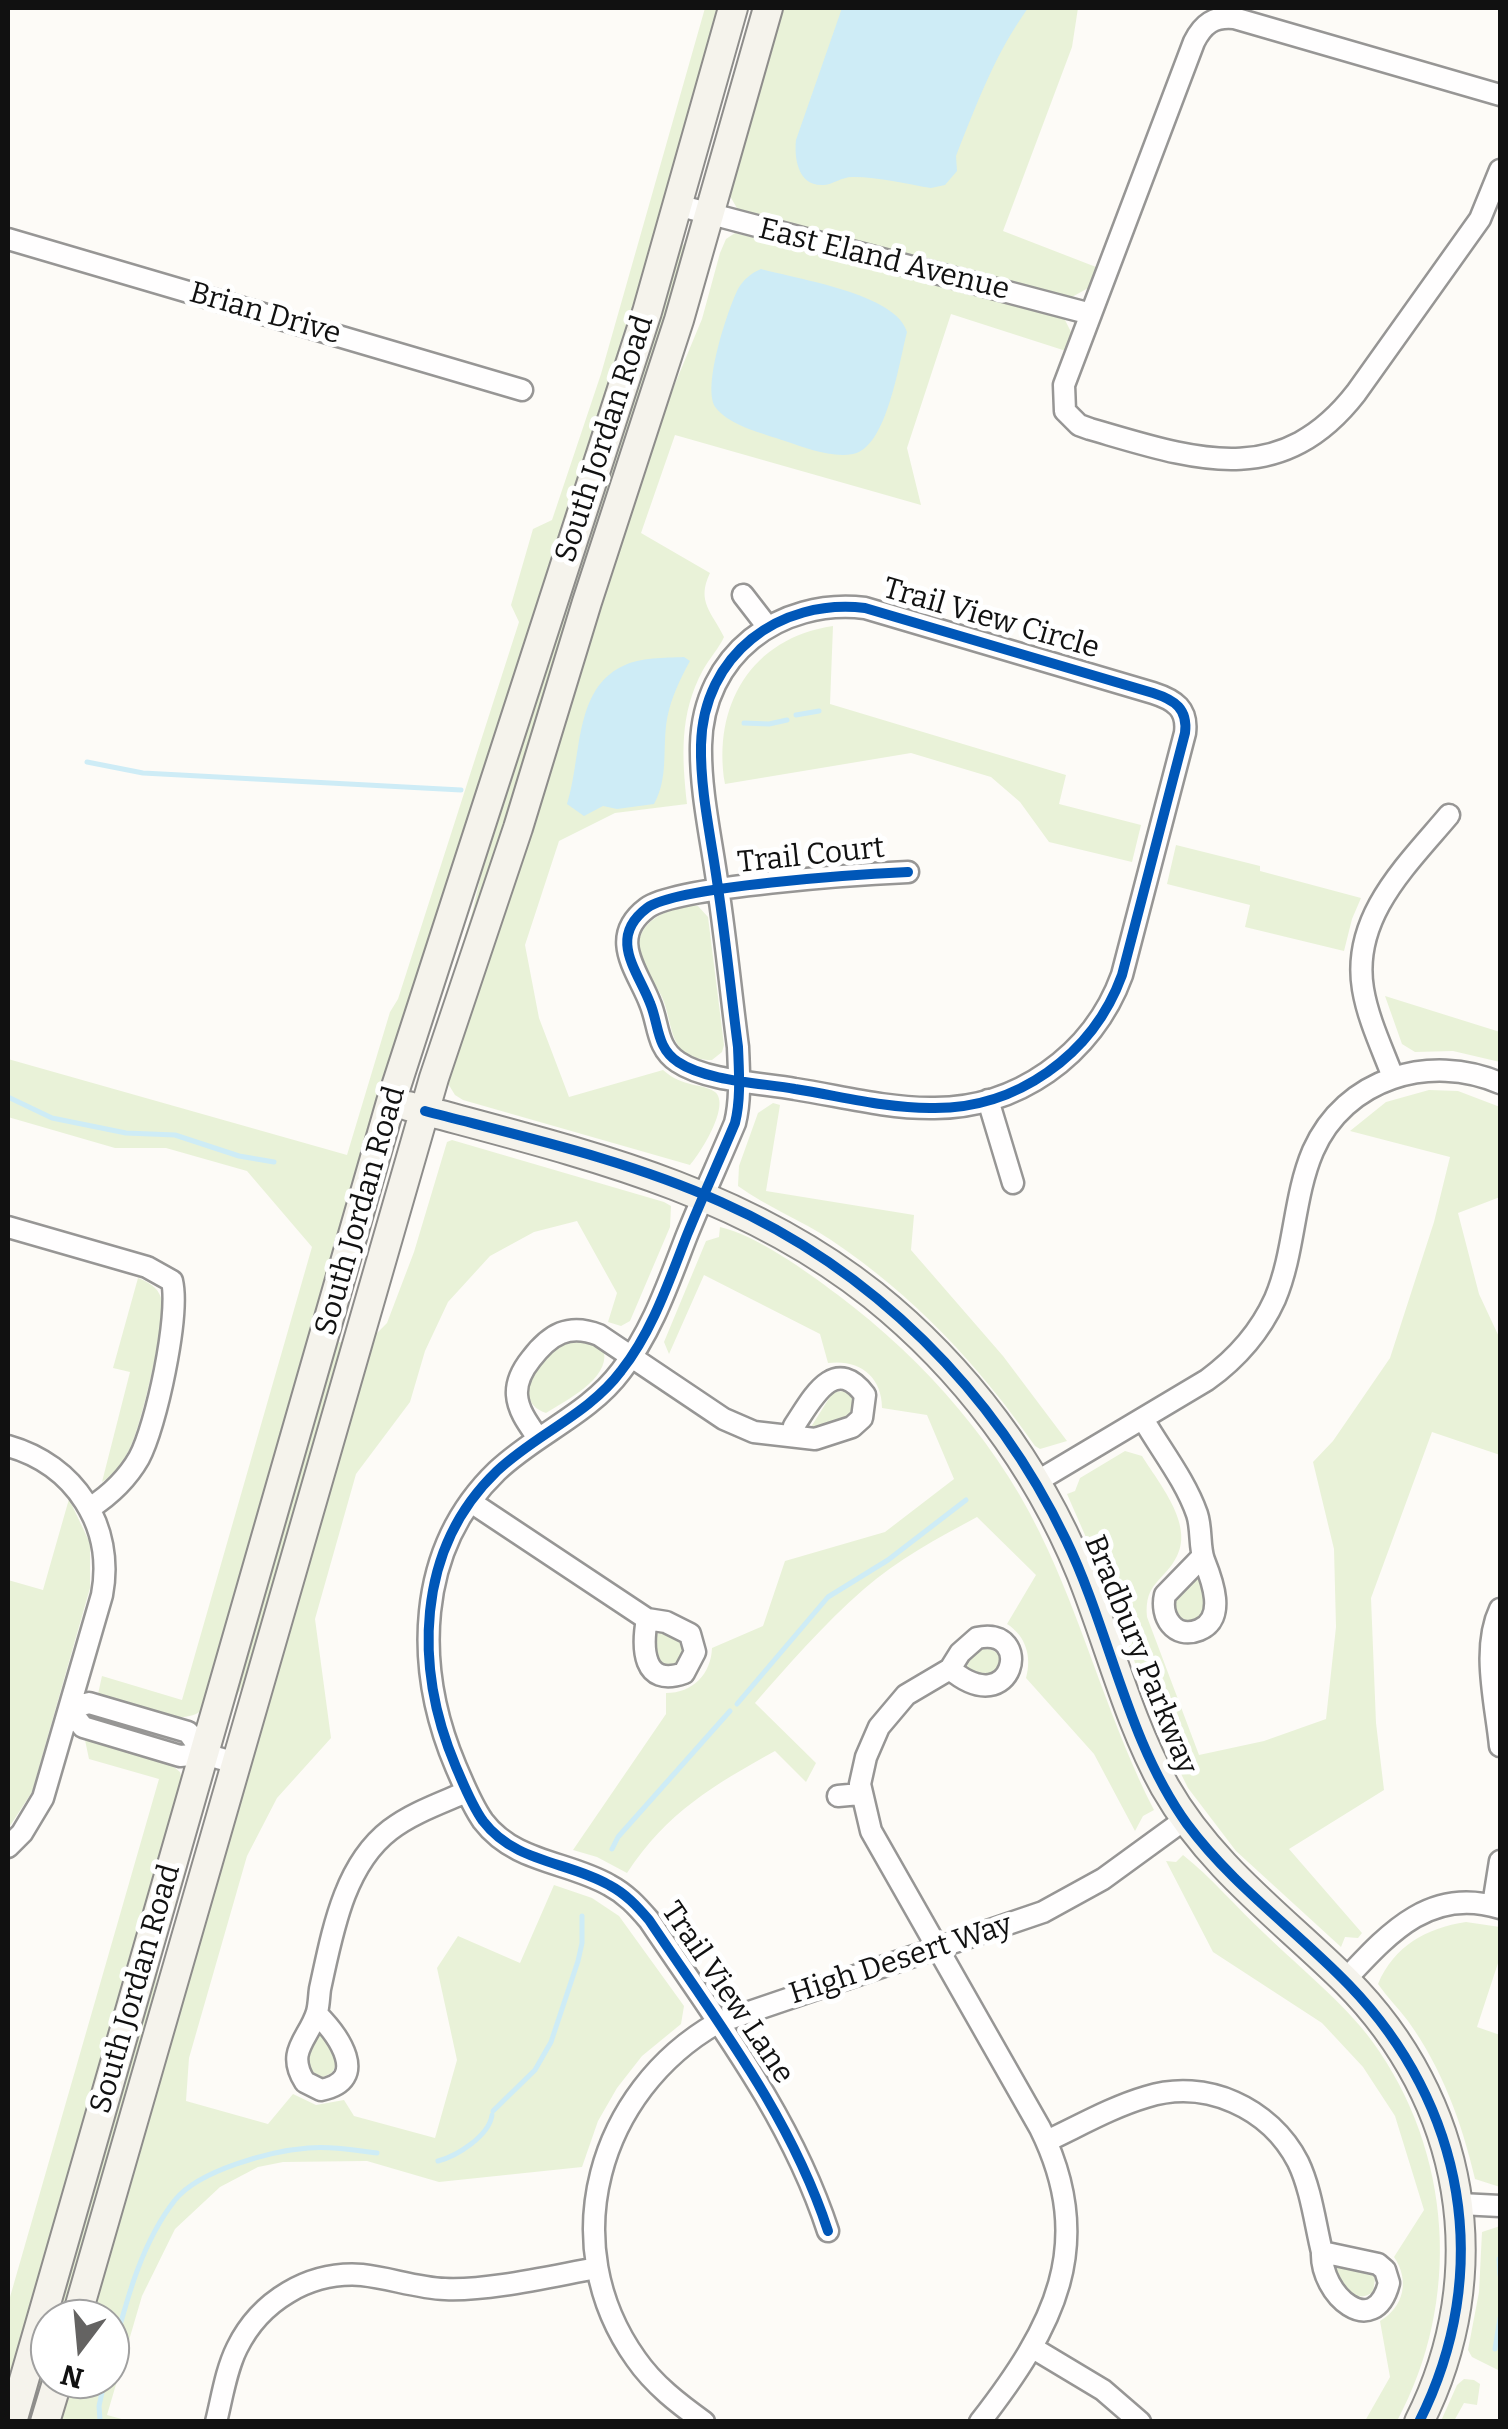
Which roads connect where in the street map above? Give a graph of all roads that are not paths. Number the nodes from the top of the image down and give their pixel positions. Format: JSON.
{"nodes":[{"id":1,"x":733,"y":8,"type":"edge"},
{"id":2,"x":768,"y":8,"type":"edge"},
{"id":3,"x":1208,"y":14,"type":"edge"},
{"id":4,"x":1500,"y":95,"type":"edge"},
{"id":5,"x":1500,"y":170,"type":"edge"},
{"id":6,"x":678,"y":205,"type":"junction"},
{"id":7,"x":710,"y":214,"type":"junction"},
{"id":8,"x":8,"y":239,"type":"edge"},
{"id":9,"x":1091,"y":314,"type":"junction"},
{"id":10,"x":522,"y":390,"type":"dead end"},
{"id":11,"x":743,"y":595,"type":"dead end"},
{"id":12,"x":767,"y":626,"type":"junction"},
{"id":13,"x":1449,"y":815,"type":"dead end"},
{"id":14,"x":908,"y":872,"type":"dead end"},
{"id":15,"x":719,"y":890,"type":"junction"},
{"id":16,"x":1393,"y":1077,"type":"junction"},
{"id":17,"x":738,"y":1079,"type":"junction"},
{"id":18,"x":1500,"y":1083,"type":"edge"},
{"id":19,"x":988,"y":1100,"type":"junction"},
{"id":20,"x":391,"y":1102,"type":"junction"},
{"id":21,"x":425,"y":1111,"type":"junction"},
{"id":22,"x":1013,"y":1183,"type":"dead end"},
{"id":23,"x":705,"y":1195,"type":"junction"},
{"id":24,"x":8,"y":1227,"type":"edge"},
{"id":25,"x":631,"y":1358,"type":"junction"},
{"id":26,"x":1143,"y":1419,"type":"junction"},
{"id":27,"x":792,"y":1434,"type":"dead end"},
{"id":28,"x":538,"y":1438,"type":"junction"},
{"id":29,"x":8,"y":1446,"type":"edge"},
{"id":30,"x":1036,"y":1482,"type":"junction"},
{"id":31,"x":471,"y":1502,"type":"junction"},
{"id":32,"x":90,"y":1508,"type":"junction"},
{"id":33,"x":1202,"y":1558,"type":"dead end"},
{"id":34,"x":1500,"y":1609,"type":"edge"},
{"id":35,"x":647,"y":1619,"type":"dead end"},
{"id":36,"x":950,"y":1669,"type":"dead end"},
{"id":37,"x":69,"y":1709,"type":"junction"},
{"id":38,"x":1500,"y":1746,"type":"edge"},
{"id":39,"x":204,"y":1754,"type":"junction"},
{"id":40,"x":236,"y":1762,"type":"junction"},
{"id":41,"x":466,"y":1792,"type":"junction"},
{"id":42,"x":860,"y":1794,"type":"junction"},
{"id":43,"x":838,"y":1796,"type":"dead end"},
{"id":44,"x":1184,"y":1820,"type":"junction"},
{"id":45,"x":8,"y":1847,"type":"edge"},
{"id":46,"x":1500,"y":1861,"type":"edge"},
{"id":47,"x":1497,"y":1906,"type":"edge"},
{"id":48,"x":938,"y":1948,"type":"junction"},
{"id":49,"x":1345,"y":1980,"type":"junction"},
{"id":50,"x":317,"y":2014,"type":"dead end"},
{"id":51,"x":718,"y":2022,"type":"junction"},
{"id":52,"x":1047,"y":2141,"type":"junction"},
{"id":53,"x":1460,"y":2204,"type":"junction"},
{"id":54,"x":1500,"y":2206,"type":"edge"},
{"id":55,"x":828,"y":2231,"type":"dead end"},
{"id":56,"x":1322,"y":2252,"type":"dead end"},
{"id":57,"x":597,"y":2268,"type":"junction"},
{"id":58,"x":82,"y":2299,"type":"edge"},
{"id":59,"x":1033,"y":2348,"type":"junction"},
{"id":60,"x":12,"y":2422,"type":"edge"},
{"id":61,"x":216,"y":2422,"type":"edge"},
{"id":62,"x":704,"y":2422,"type":"edge"},
{"id":63,"x":980,"y":2422,"type":"edge"},
{"id":64,"x":1140,"y":2422,"type":"edge"},
{"id":65,"x":1419,"y":2422,"type":"edge"}],
"edges":[{"from":1,"to":6,"type":"main road","name":"South Jordan Road"},
{"from":2,"to":7,"type":"main road","name":"South Jordan Road"},
{"from":3,"to":4,"type":"street"},
{"from":3,"to":9,"type":"street"},
{"from":5,"to":9,"type":"street"},
{"from":6,"to":7,"type":"street","name":"East Eland Avenue"},
{"from":6,"to":20,"type":"main road","name":"South Jordan Road"},
{"from":7,"to":9,"type":"street","name":"East Eland Avenue"},
{"from":7,"to":21,"type":"main road","name":"South Jordan Road"},
{"from":8,"to":10,"type":"street","name":"Brian Drive"},
{"from":11,"to":12,"type":"street"},
{"from":12,"to":15,"type":"street","name":"Trail View Circle"},
{"from":12,"to":19,"type":"street","name":"Trail View Circle"},
{"from":13,"to":16,"type":"street"},
{"from":14,"to":15,"type":"street","name":"Trail Court"},
{"from":15,"to":17,"type":"street","name":"Trail View Circle"},
{"from":15,"to":17,"type":"street","name":"Trail View Circle"},
{"from":16,"to":18,"type":"street"},
{"from":16,"to":26,"type":"street"},
{"from":17,"to":19,"type":"street","name":"Trail View Circle"},
{"from":17,"to":23,"type":"street","name":"Trail View Circle"},
{"from":19,"to":22,"type":"street"},
{"from":20,"to":21,"type":"main road","name":"Bradbury Parkway"},
{"from":20,"to":39,"type":"main road","name":"South Jordan Road"},
{"from":21,"to":23,"type":"main road","name":"Bradbury Parkway"},
{"from":21,"to":40,"type":"main road","name":"South Jordan Road"},
{"from":23,"to":25,"type":"street","name":"Trail View Lane"},
{"from":23,"to":30,"type":"main road","name":"Bradbury Parkway"},
{"from":24,"to":32,"type":"street"},
{"from":25,"to":27,"type":"street"},
{"from":25,"to":28,"type":"street","name":"Trail View Lane"},
{"from":25,"to":28,"type":"street"},
{"from":26,"to":30,"type":"street"},
{"from":26,"to":33,"type":"street"},
{"from":28,"to":31,"type":"street","name":"Trail View Lane"},
{"from":29,"to":32,"type":"street"},
{"from":30,"to":44,"type":"main road","name":"Bradbury Parkway"},
{"from":31,"to":35,"type":"street"},
{"from":31,"to":41,"type":"street","name":"Trail View Lane"},
{"from":32,"to":37,"type":"street"},
{"from":34,"to":38,"type":"street"},
{"from":36,"to":42,"type":"street"},
{"from":37,"to":39,"type":"street"},
{"from":37,"to":45,"type":"street"},
{"from":39,"to":40,"type":"street"},
{"from":39,"to":60,"type":"main road","name":"South Jordan Road"},
{"from":40,"to":58,"type":"main road","name":"South Jordan Road"},
{"from":41,"to":50,"type":"street"},
{"from":41,"to":51,"type":"street","name":"Trail View Lane"},
{"from":42,"to":43,"type":"street"},
{"from":42,"to":48,"type":"street"},
{"from":44,"to":48,"type":"street","name":"High Desert Way"},
{"from":44,"to":49,"type":"main road","name":"Bradbury Parkway"},
{"from":46,"to":47,"type":"street"},
{"from":47,"to":49,"type":"street"},
{"from":48,"to":51,"type":"street","name":"High Desert Way"},
{"from":48,"to":52,"type":"street"},
{"from":49,"to":53,"type":"main road","name":"Bradbury Parkway"},
{"from":51,"to":55,"type":"street","name":"Trail View Lane"},
{"from":51,"to":57,"type":"street","name":"High Desert Way"},
{"from":52,"to":56,"type":"street"},
{"from":52,"to":59,"type":"street"},
{"from":53,"to":54,"type":"street"},
{"from":53,"to":65,"type":"main road","name":"Bradbury Parkway"},
{"from":57,"to":61,"type":"street"},
{"from":57,"to":62,"type":"street","name":"High Desert Way"},
{"from":59,"to":63,"type":"street"},
{"from":59,"to":64,"type":"street"}]}
